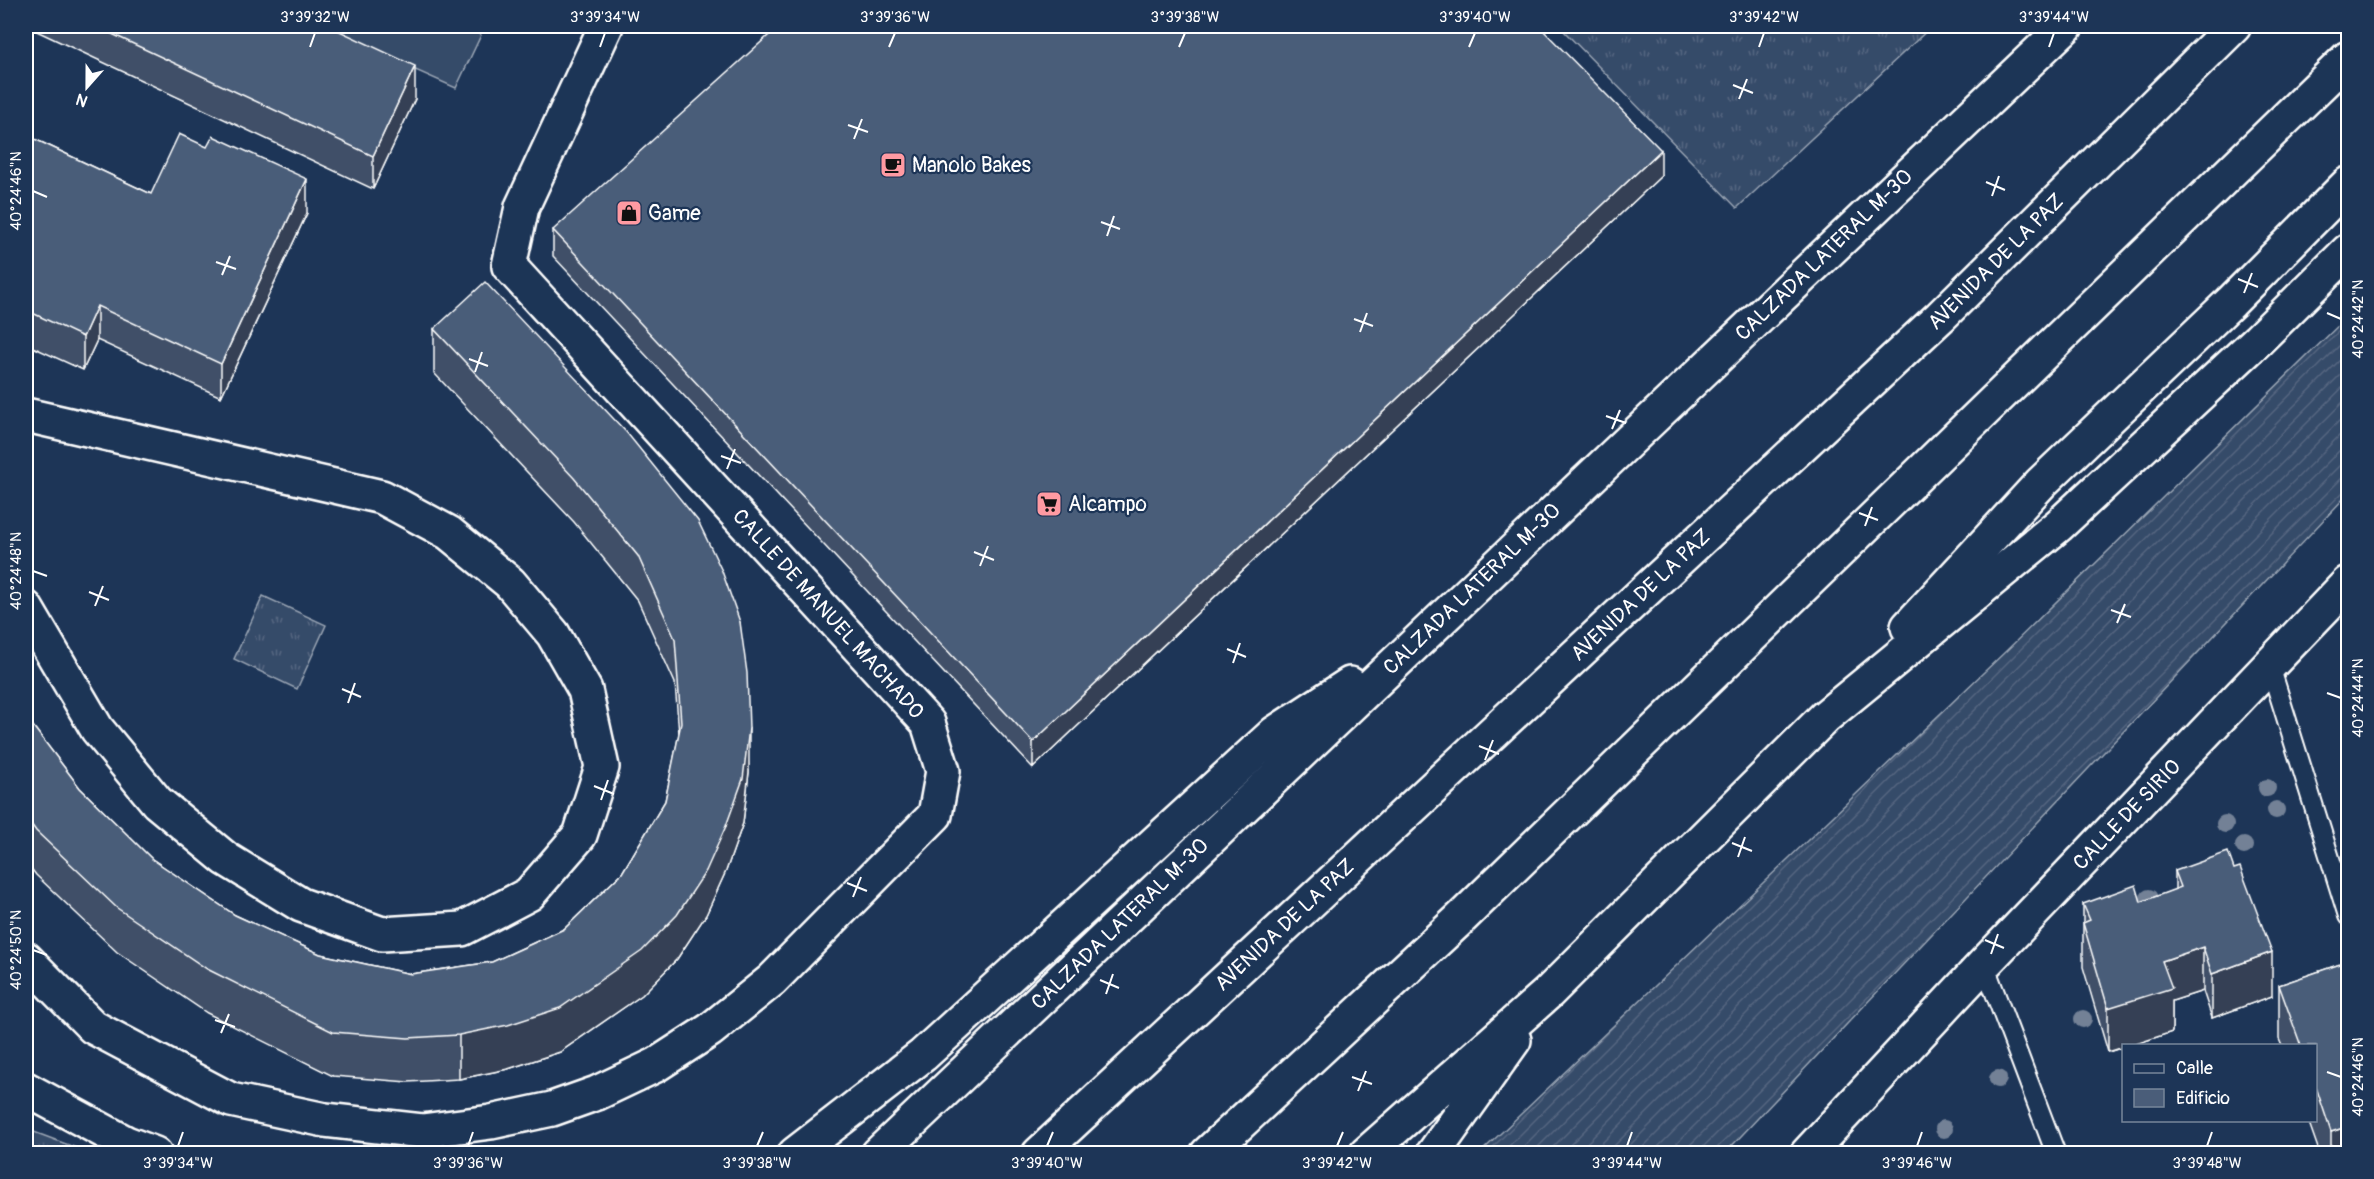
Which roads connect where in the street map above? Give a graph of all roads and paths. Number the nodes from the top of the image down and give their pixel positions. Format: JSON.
{"nodes":[{"id":1,"x":2066,"y":26,"type":"edge"},
{"id":2,"x":2234,"y":26,"type":"edge"},
{"id":3,"x":597,"y":28,"type":"edge"},
{"id":4,"x":2349,"y":58,"type":"edge"},
{"id":5,"x":2349,"y":184,"type":"edge"},
{"id":6,"x":2349,"y":251,"type":"edge"},
{"id":7,"x":26,"y":415,"type":"edge"},
{"id":8,"x":2349,"y":584,"type":"edge"},
{"id":9,"x":26,"y":608,"type":"edge"},
{"id":10,"x":1422,"y":637,"type":"junction"},
{"id":11,"x":2270,"y":666,"type":"junction"},
{"id":12,"x":1826,"y":717,"type":"junction"},
{"id":13,"x":2349,"y":916,"type":"edge"},
{"id":14,"x":26,"y":959,"type":"edge"},
{"id":15,"x":1984,"y":963,"type":"junction"},
{"id":16,"x":1548,"y":993,"type":"junction"},
{"id":17,"x":26,"y":1089,"type":"edge"},
{"id":18,"x":155,"y":1154,"type":"edge"},
{"id":19,"x":795,"y":1154,"type":"edge"},
{"id":20,"x":878,"y":1154,"type":"edge"},
{"id":21,"x":1039,"y":1154,"type":"edge"},
{"id":22,"x":1207,"y":1154,"type":"edge"},
{"id":23,"x":1366,"y":1154,"type":"edge"},
{"id":24,"x":1433,"y":1154,"type":"edge"},
{"id":25,"x":1806,"y":1154,"type":"edge"},
{"id":26,"x":2056,"y":1154,"type":"edge"}],
"edges":[{"from":1,"to":10,"type":"main road","name":"CALZADA LATERAL M-30"},
{"from":2,"to":21,"type":"main road","name":"AVENIDA DE LA PAZ"},
{"from":3,"to":14,"type":"main road","name":"CALLE DE MANUEL MACHADO"},
{"from":4,"to":22,"type":"main road"},
{"from":5,"to":12,"type":"main road"},
{"from":6,"to":12,"type":"main road"},
{"from":7,"to":9,"type":"main road"},
{"from":8,"to":11,"type":"main road","name":"CALLE DE SIRIO"},
{"from":10,"to":19,"type":"main road"},
{"from":10,"to":20,"type":"main road","name":"CALZADA LATERAL M-30"},
{"from":11,"to":13,"type":"lane"},
{"from":11,"to":15,"type":"main road","name":"CALLE DE SIRIO"},
{"from":12,"to":16,"type":"main road"},
{"from":15,"to":25,"type":"main road","name":"CALLE DE SIRIO"},
{"from":15,"to":26,"type":"lane"},
{"from":16,"to":23,"type":"main road"},
{"from":16,"to":24,"type":"main road"},
{"from":17,"to":18,"type":"main road"}]}
